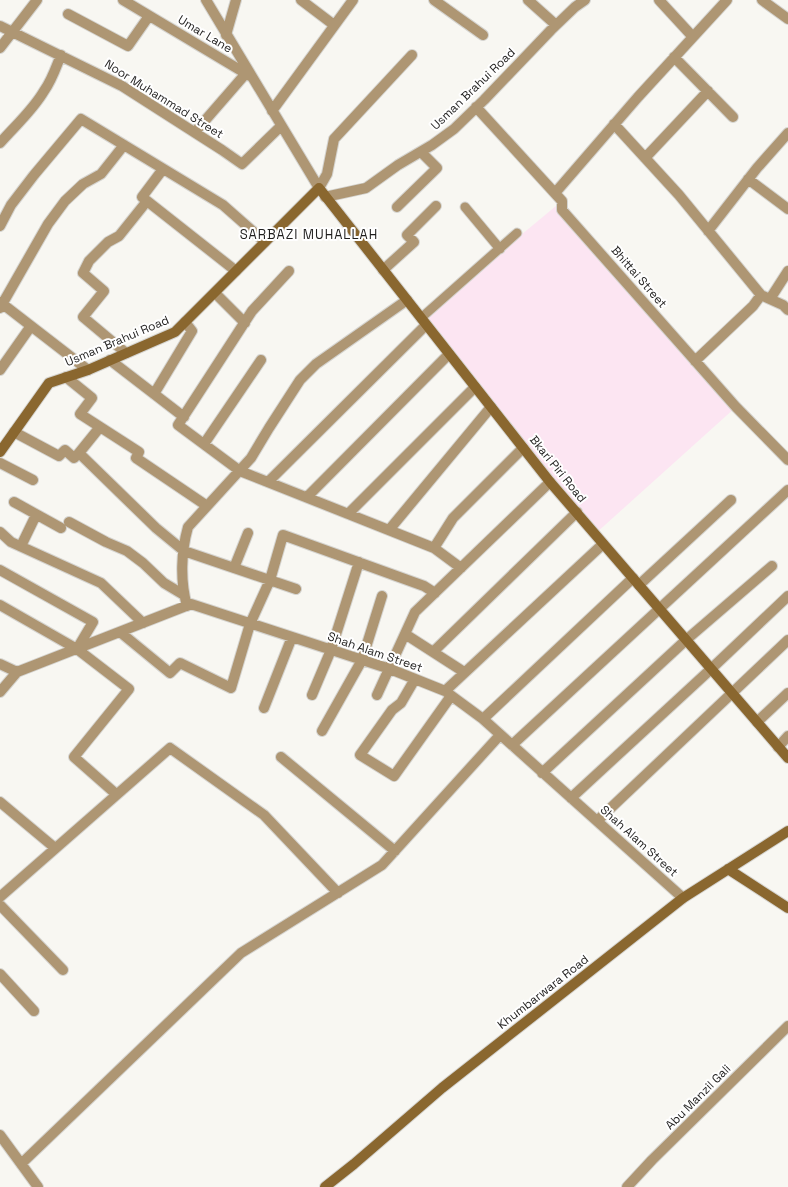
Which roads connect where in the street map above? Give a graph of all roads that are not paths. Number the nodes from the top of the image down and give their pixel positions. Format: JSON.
{"nodes":[{"id":1,"x":37,"y":0,"type":"edge"},
{"id":2,"x":123,"y":0,"type":"edge"},
{"id":3,"x":206,"y":0,"type":"edge"},
{"id":4,"x":236,"y":0,"type":"edge"},
{"id":5,"x":301,"y":0,"type":"edge"},
{"id":6,"x":353,"y":0,"type":"edge"},
{"id":7,"x":434,"y":0,"type":"edge"},
{"id":8,"x":528,"y":0,"type":"edge"},
{"id":9,"x":585,"y":0,"type":"edge"},
{"id":10,"x":660,"y":0,"type":"edge"},
{"id":11,"x":727,"y":0,"type":"edge"},
{"id":12,"x":762,"y":0,"type":"edge"},
{"id":13,"x":68,"y":14,"type":"dead end"},
{"id":14,"x":149,"y":16,"type":"junction"},
{"id":15,"x":788,"y":18,"type":"edge"},
{"id":16,"x":556,"y":25,"type":"junction"},
{"id":17,"x":0,"y":26,"type":"edge"},
{"id":18,"x":334,"y":26,"type":"junction"},
{"id":19,"x":13,"y":32,"type":"junction"},
{"id":20,"x":226,"y":35,"type":"junction"},
{"id":21,"x":484,"y":35,"type":"dead end"},
{"id":22,"x":693,"y":37,"type":"junction"},
{"id":23,"x":0,"y":48,"type":"edge"},
{"id":24,"x":61,"y":55,"type":"junction"},
{"id":25,"x":412,"y":56,"type":"dead end"},
{"id":26,"x":674,"y":57,"type":"junction"},
{"id":27,"x":248,"y":74,"type":"junction"},
{"id":28,"x":708,"y":92,"type":"junction"},
{"id":29,"x":476,"y":108,"type":"junction"},
{"id":30,"x":272,"y":111,"type":"junction"},
{"id":31,"x":733,"y":117,"type":"dead end"},
{"id":32,"x":614,"y":124,"type":"junction"},
{"id":33,"x":281,"y":126,"type":"junction"},
{"id":34,"x":195,"y":132,"type":"junction"},
{"id":35,"x":788,"y":133,"type":"edge"},
{"id":36,"x":0,"y":142,"type":"edge"},
{"id":37,"x":124,"y":145,"type":"junction"},
{"id":38,"x":421,"y":152,"type":"junction"},
{"id":39,"x":645,"y":158,"type":"junction"},
{"id":40,"x":163,"y":169,"type":"junction"},
{"id":41,"x":748,"y":179,"type":"junction"},
{"id":42,"x":319,"y":188,"type":"junction"},
{"id":43,"x":555,"y":193,"type":"junction"},
{"id":44,"x":325,"y":197,"type":"junction"},
{"id":45,"x":147,"y":201,"type":"junction"},
{"id":46,"x":436,"y":206,"type":"dead end"},
{"id":47,"x":397,"y":207,"type":"dead end"},
{"id":48,"x":465,"y":207,"type":"dead end"},
{"id":49,"x":788,"y":209,"type":"edge"},
{"id":50,"x":0,"y":226,"type":"edge"},
{"id":51,"x":708,"y":231,"type":"junction"},
{"id":52,"x":517,"y":233,"type":"dead end"},
{"id":53,"x":265,"y":242,"type":"junction"},
{"id":54,"x":500,"y":249,"type":"junction"},
{"id":55,"x":383,"y":270,"type":"junction"},
{"id":56,"x":236,"y":271,"type":"junction"},
{"id":57,"x":289,"y":271,"type":"dead end"},
{"id":58,"x":788,"y":271,"type":"edge"},
{"id":59,"x":214,"y":293,"type":"junction"},
{"id":60,"x":765,"y":297,"type":"junction"},
{"id":61,"x":407,"y":300,"type":"junction"},
{"id":62,"x":1,"y":305,"type":"edge"},
{"id":63,"x":788,"y":310,"type":"edge"},
{"id":64,"x":424,"y":321,"type":"junction"},
{"id":65,"x":185,"y":322,"type":"junction"},
{"id":66,"x":245,"y":323,"type":"junction"},
{"id":67,"x":31,"y":326,"type":"junction"},
{"id":68,"x":126,"y":353,"type":"junction"},
{"id":69,"x":449,"y":354,"type":"junction"},
{"id":70,"x":110,"y":360,"type":"junction"},
{"id":71,"x":261,"y":360,"type":"dead end"},
{"id":72,"x":695,"y":361,"type":"junction"},
{"id":73,"x":0,"y":370,"type":"edge"},
{"id":74,"x":88,"y":370,"type":"junction"},
{"id":75,"x":66,"y":377,"type":"junction"},
{"id":76,"x":475,"y":387,"type":"junction"},
{"id":77,"x":154,"y":394,"type":"junction"},
{"id":78,"x":491,"y":407,"type":"junction"},
{"id":79,"x":184,"y":417,"type":"junction"},
{"id":80,"x":100,"y":427,"type":"junction"},
{"id":81,"x":14,"y":432,"type":"junction"},
{"id":82,"x":204,"y":444,"type":"junction"},
{"id":83,"x":523,"y":448,"type":"junction"},
{"id":84,"x":0,"y":452,"type":"edge"},
{"id":85,"x":79,"y":453,"type":"junction"},
{"id":86,"x":788,"y":460,"type":"edge"},
{"id":87,"x":0,"y":463,"type":"edge"},
{"id":88,"x":240,"y":471,"type":"junction"},
{"id":89,"x":33,"y":480,"type":"dead end"},
{"id":90,"x":268,"y":482,"type":"junction"},
{"id":91,"x":550,"y":482,"type":"junction"},
{"id":92,"x":788,"y":490,"type":"edge"},
{"id":93,"x":306,"y":497,"type":"junction"},
{"id":94,"x":731,"y":500,"type":"dead end"},
{"id":95,"x":14,"y":502,"type":"dead end"},
{"id":96,"x":207,"y":506,"type":"junction"},
{"id":97,"x":577,"y":512,"type":"junction"},
{"id":98,"x":348,"y":514,"type":"junction"},
{"id":99,"x":36,"y":515,"type":"junction"},
{"id":100,"x":389,"y":530,"type":"junction"},
{"id":101,"x":0,"y":532,"type":"edge"},
{"id":102,"x":248,"y":533,"type":"dead end"},
{"id":103,"x":603,"y":544,"type":"junction"},
{"id":104,"x":21,"y":546,"type":"junction"},
{"id":105,"x":434,"y":548,"type":"junction"},
{"id":106,"x":184,"y":551,"type":"junction"},
{"id":107,"x":359,"y":562,"type":"junction"},
{"id":108,"x":772,"y":566,"type":"dead end"},
{"id":109,"x":234,"y":568,"type":"junction"},
{"id":110,"x":461,"y":568,"type":"junction"},
{"id":111,"x":0,"y":570,"type":"edge"},
{"id":112,"x":270,"y":580,"type":"junction"},
{"id":113,"x":636,"y":582,"type":"junction"},
{"id":114,"x":296,"y":589,"type":"dead end"},
{"id":115,"x":435,"y":593,"type":"junction"},
{"id":116,"x":184,"y":595,"type":"junction"},
{"id":117,"x":382,"y":596,"type":"dead end"},
{"id":118,"x":788,"y":596,"type":"edge"},
{"id":119,"x":0,"y":605,"type":"edge"},
{"id":120,"x":187,"y":606,"type":"junction"},
{"id":121,"x":660,"y":609,"type":"junction"},
{"id":122,"x":143,"y":623,"type":"junction"},
{"id":123,"x":250,"y":624,"type":"junction"},
{"id":124,"x":120,"y":632,"type":"junction"},
{"id":125,"x":405,"y":634,"type":"junction"},
{"id":126,"x":292,"y":637,"type":"junction"},
{"id":127,"x":686,"y":640,"type":"junction"},
{"id":128,"x":788,"y":640,"type":"edge"},
{"id":129,"x":77,"y":649,"type":"junction"},
{"id":130,"x":332,"y":650,"type":"junction"},
{"id":131,"x":433,"y":652,"type":"junction"},
{"id":132,"x":362,"y":660,"type":"junction"},
{"id":133,"x":0,"y":664,"type":"edge"},
{"id":134,"x":390,"y":669,"type":"junction"},
{"id":135,"x":711,"y":669,"type":"junction"},
{"id":136,"x":17,"y":672,"type":"junction"},
{"id":137,"x":464,"y":672,"type":"junction"},
{"id":138,"x":415,"y":679,"type":"junction"},
{"id":139,"x":0,"y":692,"type":"edge"},
{"id":140,"x":788,"y":692,"type":"edge"},
{"id":141,"x":448,"y":694,"type":"junction"},
{"id":142,"x":732,"y":694,"type":"junction"},
{"id":143,"x":312,"y":695,"type":"dead end"},
{"id":144,"x":377,"y":695,"type":"dead end"},
{"id":145,"x":264,"y":708,"type":"dead end"},
{"id":146,"x":482,"y":719,"type":"junction"},
{"id":147,"x":757,"y":722,"type":"junction"},
{"id":148,"x":322,"y":731,"type":"dead end"},
{"id":149,"x":500,"y":735,"type":"junction"},
{"id":150,"x":788,"y":736,"type":"edge"},
{"id":151,"x":512,"y":745,"type":"junction"},
{"id":152,"x":778,"y":746,"type":"junction"},
{"id":153,"x":281,"y":757,"type":"dead end"},
{"id":154,"x":788,"y":758,"type":"edge"},
{"id":155,"x":542,"y":773,"type":"junction"},
{"id":156,"x":116,"y":794,"type":"junction"},
{"id":157,"x":571,"y":798,"type":"junction"},
{"id":158,"x":0,"y":802,"type":"edge"},
{"id":159,"x":597,"y":821,"type":"junction"},
{"id":160,"x":788,"y":831,"type":"edge"},
{"id":161,"x":55,"y":848,"type":"junction"},
{"id":162,"x":395,"y":851,"type":"junction"},
{"id":163,"x":728,"y":869,"type":"junction"},
{"id":164,"x":338,"y":893,"type":"junction"},
{"id":165,"x":0,"y":897,"type":"edge"},
{"id":166,"x":683,"y":898,"type":"junction"},
{"id":167,"x":0,"y":905,"type":"edge"},
{"id":168,"x":788,"y":908,"type":"edge"},
{"id":169,"x":63,"y":970,"type":"dead end"},
{"id":170,"x":0,"y":974,"type":"edge"},
{"id":171,"x":34,"y":1011,"type":"dead end"},
{"id":172,"x":788,"y":1026,"type":"edge"},
{"id":173,"x":0,"y":1135,"type":"edge"},
{"id":174,"x":21,"y":1164,"type":"junction"},
{"id":175,"x":38,"y":1187,"type":"edge"},
{"id":176,"x":325,"y":1187,"type":"edge"},
{"id":177,"x":627,"y":1187,"type":"edge"}],
"edges":[{"from":1,"to":19,"type":"street"},
{"from":2,"to":14,"type":"street","name":"Umar Lane"},
{"from":3,"to":20,"type":"street"},
{"from":4,"to":20,"type":"street"},
{"from":5,"to":18,"type":"street"},
{"from":6,"to":18,"type":"street"},
{"from":7,"to":21,"type":"street"},
{"from":8,"to":16,"type":"street"},
{"from":9,"to":16,"type":"street","name":"Usman Brahui Road"},
{"from":10,"to":22,"type":"street"},
{"from":11,"to":22,"type":"street"},
{"from":12,"to":15,"type":"street"},
{"from":13,"to":14,"type":"street"},
{"from":14,"to":27,"type":"street","name":"Umar Lane"},
{"from":16,"to":29,"type":"street","name":"Usman Brahui Road"},
{"from":17,"to":19,"type":"street","name":"Noor Muhammad Street"},
{"from":18,"to":30,"type":"street"},
{"from":19,"to":23,"type":"street"},
{"from":19,"to":24,"type":"street","name":"Noor Muhammad Street"},
{"from":20,"to":27,"type":"street"},
{"from":22,"to":26,"type":"street"},
{"from":24,"to":34,"type":"street","name":"Noor Muhammad Street"},
{"from":24,"to":36,"type":"street"},
{"from":25,"to":42,"type":"street"},
{"from":26,"to":28,"type":"street"},
{"from":26,"to":32,"type":"street"},
{"from":27,"to":30,"type":"street"},
{"from":27,"to":34,"type":"street"},
{"from":28,"to":31,"type":"street"},
{"from":28,"to":39,"type":"street"},
{"from":29,"to":38,"type":"street","name":"Usman Brahui Road"},
{"from":29,"to":43,"type":"street","name":"Bhittai Street"},
{"from":30,"to":33,"type":"street"},
{"from":32,"to":39,"type":"street"},
{"from":32,"to":43,"type":"street"},
{"from":33,"to":34,"type":"street","name":"Noor Muhammad Street"},
{"from":33,"to":42,"type":"street"},
{"from":35,"to":41,"type":"street"},
{"from":37,"to":40,"type":"street"},
{"from":37,"to":50,"type":"street"},
{"from":37,"to":62,"type":"street"},
{"from":38,"to":44,"type":"street","name":"Usman Brahui Road"},
{"from":38,"to":47,"type":"street"},
{"from":39,"to":51,"type":"street"},
{"from":40,"to":45,"type":"street"},
{"from":40,"to":53,"type":"street"},
{"from":41,"to":49,"type":"street"},
{"from":41,"to":51,"type":"street"},
{"from":42,"to":44,"type":"street","name":"Bkari Piri Road"},
{"from":42,"to":53,"type":"street","name":"Usman Brahui Road"},
{"from":43,"to":72,"type":"street","name":"Bhittai Street"},
{"from":44,"to":55,"type":"street","name":"Bkari Piri Road"},
{"from":45,"to":56,"type":"street"},
{"from":45,"to":68,"type":"street"},
{"from":46,"to":55,"type":"street"},
{"from":48,"to":54,"type":"lane"},
{"from":51,"to":60,"type":"street"},
{"from":52,"to":54,"type":"lane"},
{"from":53,"to":56,"type":"street","name":"Usman Brahui Road"},
{"from":54,"to":64,"type":"lane"},
{"from":55,"to":61,"type":"street","name":"Bkari Piri Road"},
{"from":56,"to":59,"type":"street","name":"Usman Brahui Road"},
{"from":57,"to":66,"type":"street"},
{"from":58,"to":60,"type":"street"},
{"from":59,"to":65,"type":"street","name":"Usman Brahui Road"},
{"from":59,"to":66,"type":"street"},
{"from":60,"to":63,"type":"street"},
{"from":60,"to":72,"type":"street"},
{"from":61,"to":64,"type":"street","name":"Bkari Piri Road"},
{"from":61,"to":88,"type":"street"},
{"from":62,"to":67,"type":"street"},
{"from":64,"to":69,"type":"street","name":"Bkari Piri Road"},
{"from":64,"to":90,"type":"street"},
{"from":65,"to":68,"type":"street","name":"Usman Brahui Road"},
{"from":65,"to":77,"type":"street"},
{"from":66,"to":79,"type":"street"},
{"from":67,"to":73,"type":"street"},
{"from":67,"to":74,"type":"street"},
{"from":68,"to":70,"type":"street","name":"Usman Brahui Road"},
{"from":69,"to":76,"type":"street","name":"Bkari Piri Road"},
{"from":69,"to":93,"type":"street"},
{"from":70,"to":74,"type":"street","name":"Usman Brahui Road"},
{"from":70,"to":77,"type":"street"},
{"from":71,"to":82,"type":"street"},
{"from":72,"to":86,"type":"street","name":"Bhittai Street"},
{"from":74,"to":75,"type":"street","name":"Usman Brahui Road"},
{"from":75,"to":80,"type":"street"},
{"from":75,"to":81,"type":"street","name":"Usman Brahui Road"},
{"from":76,"to":78,"type":"street","name":"Bkari Piri Road"},
{"from":76,"to":98,"type":"street"},
{"from":77,"to":79,"type":"street"},
{"from":78,"to":83,"type":"street","name":"Bkari Piri Road"},
{"from":78,"to":100,"type":"street"},
{"from":79,"to":82,"type":"street"},
{"from":80,"to":85,"type":"street"},
{"from":80,"to":96,"type":"street"},
{"from":81,"to":84,"type":"street","name":"Usman Brahui Road"},
{"from":81,"to":85,"type":"street"},
{"from":82,"to":88,"type":"street"},
{"from":83,"to":91,"type":"street","name":"Bkari Piri Road"},
{"from":83,"to":105,"type":"street"},
{"from":85,"to":106,"type":"street"},
{"from":87,"to":89,"type":"street"},
{"from":88,"to":90,"type":"street"},
{"from":88,"to":96,"type":"street"},
{"from":90,"to":93,"type":"street"},
{"from":91,"to":97,"type":"street","name":"Bkari Piri Road"},
{"from":91,"to":110,"type":"street"},
{"from":92,"to":121,"type":"street"},
{"from":93,"to":98,"type":"street"},
{"from":94,"to":113,"type":"street"},
{"from":95,"to":99,"type":"street"},
{"from":96,"to":106,"type":"street"},
{"from":97,"to":103,"type":"street","name":"Bkari Piri Road"},
{"from":97,"to":131,"type":"street"},
{"from":98,"to":100,"type":"street"},
{"from":99,"to":104,"type":"street"},
{"from":99,"to":116,"type":"street"},
{"from":100,"to":105,"type":"street"},
{"from":101,"to":104,"type":"street"},
{"from":102,"to":109,"type":"street"},
{"from":103,"to":113,"type":"street","name":"Bkari Piri Road"},
{"from":103,"to":137,"type":"street"},
{"from":104,"to":122,"type":"street"},
{"from":105,"to":110,"type":"street"},
{"from":106,"to":109,"type":"street"},
{"from":106,"to":116,"type":"street"},
{"from":107,"to":112,"type":"street"},
{"from":107,"to":115,"type":"street"},
{"from":107,"to":130,"type":"street"},
{"from":108,"to":127,"type":"street"},
{"from":109,"to":112,"type":"street"},
{"from":110,"to":115,"type":"street"},
{"from":111,"to":129,"type":"street"},
{"from":112,"to":114,"type":"street"},
{"from":112,"to":123,"type":"street"},
{"from":113,"to":121,"type":"street","name":"Bkari Piri Road"},
{"from":113,"to":146,"type":"street"},
{"from":115,"to":125,"type":"street"},
{"from":116,"to":120,"type":"street"},
{"from":117,"to":132,"type":"street"},
{"from":118,"to":135,"type":"street"},
{"from":119,"to":129,"type":"street"},
{"from":120,"to":122,"type":"street"},
{"from":120,"to":123,"type":"street","name":"Shah Alam Street"},
{"from":121,"to":127,"type":"street","name":"Bkari Piri Road"},
{"from":121,"to":151,"type":"street"},
{"from":122,"to":124,"type":"street"},
{"from":123,"to":124,"type":"street"},
{"from":123,"to":126,"type":"street","name":"Shah Alam Street"},
{"from":124,"to":129,"type":"street"},
{"from":125,"to":131,"type":"street"},
{"from":125,"to":134,"type":"street"},
{"from":126,"to":130,"type":"street","name":"Shah Alam Street"},
{"from":126,"to":145,"type":"street"},
{"from":127,"to":135,"type":"street","name":"Bkari Piri Road"},
{"from":127,"to":155,"type":"street"},
{"from":128,"to":142,"type":"street"},
{"from":129,"to":136,"type":"street"},
{"from":129,"to":156,"type":"street"},
{"from":130,"to":132,"type":"street","name":"Shah Alam Street"},
{"from":130,"to":143,"type":"street"},
{"from":131,"to":137,"type":"street"},
{"from":132,"to":134,"type":"street","name":"Shah Alam Street"},
{"from":132,"to":148,"type":"street"},
{"from":133,"to":136,"type":"street"},
{"from":134,"to":138,"type":"street","name":"Shah Alam Street"},
{"from":134,"to":144,"type":"street"},
{"from":135,"to":142,"type":"street","name":"Bkari Piri Road"},
{"from":135,"to":157,"type":"street"},
{"from":136,"to":139,"type":"street"},
{"from":137,"to":141,"type":"street"},
{"from":138,"to":141,"type":"street","name":"Shah Alam Street"},
{"from":138,"to":141,"type":"street"},
{"from":140,"to":147,"type":"street"},
{"from":141,"to":146,"type":"street","name":"Shah Alam Street"},
{"from":142,"to":147,"type":"street","name":"Bkari Piri Road"},
{"from":142,"to":159,"type":"street"},
{"from":146,"to":149,"type":"street","name":"Shah Alam Street"},
{"from":147,"to":152,"type":"street","name":"Bkari Piri Road"},
{"from":149,"to":151,"type":"street","name":"Shah Alam Street"},
{"from":149,"to":162,"type":"street"},
{"from":150,"to":152,"type":"street"},
{"from":151,"to":155,"type":"street","name":"Shah Alam Street"},
{"from":152,"to":154,"type":"street","name":"Bkari Piri Road"},
{"from":153,"to":162,"type":"street"},
{"from":155,"to":157,"type":"street","name":"Shah Alam Street"},
{"from":156,"to":161,"type":"street"},
{"from":156,"to":164,"type":"street"},
{"from":157,"to":159,"type":"street","name":"Shah Alam Street"},
{"from":158,"to":161,"type":"street"},
{"from":159,"to":166,"type":"street","name":"Shah Alam Street"},
{"from":160,"to":163,"type":"street","name":"Khumbarwara Road"},
{"from":161,"to":165,"type":"street"},
{"from":162,"to":164,"type":"street"},
{"from":163,"to":166,"type":"street","name":"Khumbarwara Road"},
{"from":163,"to":168,"type":"street"},
{"from":164,"to":174,"type":"street"},
{"from":166,"to":176,"type":"street","name":"Khumbarwara Road"},
{"from":167,"to":169,"type":"street"},
{"from":170,"to":171,"type":"street"},
{"from":172,"to":177,"type":"street","name":"Abu Manzil Gali"},
{"from":173,"to":174,"type":"street"},
{"from":174,"to":175,"type":"street"}]}
